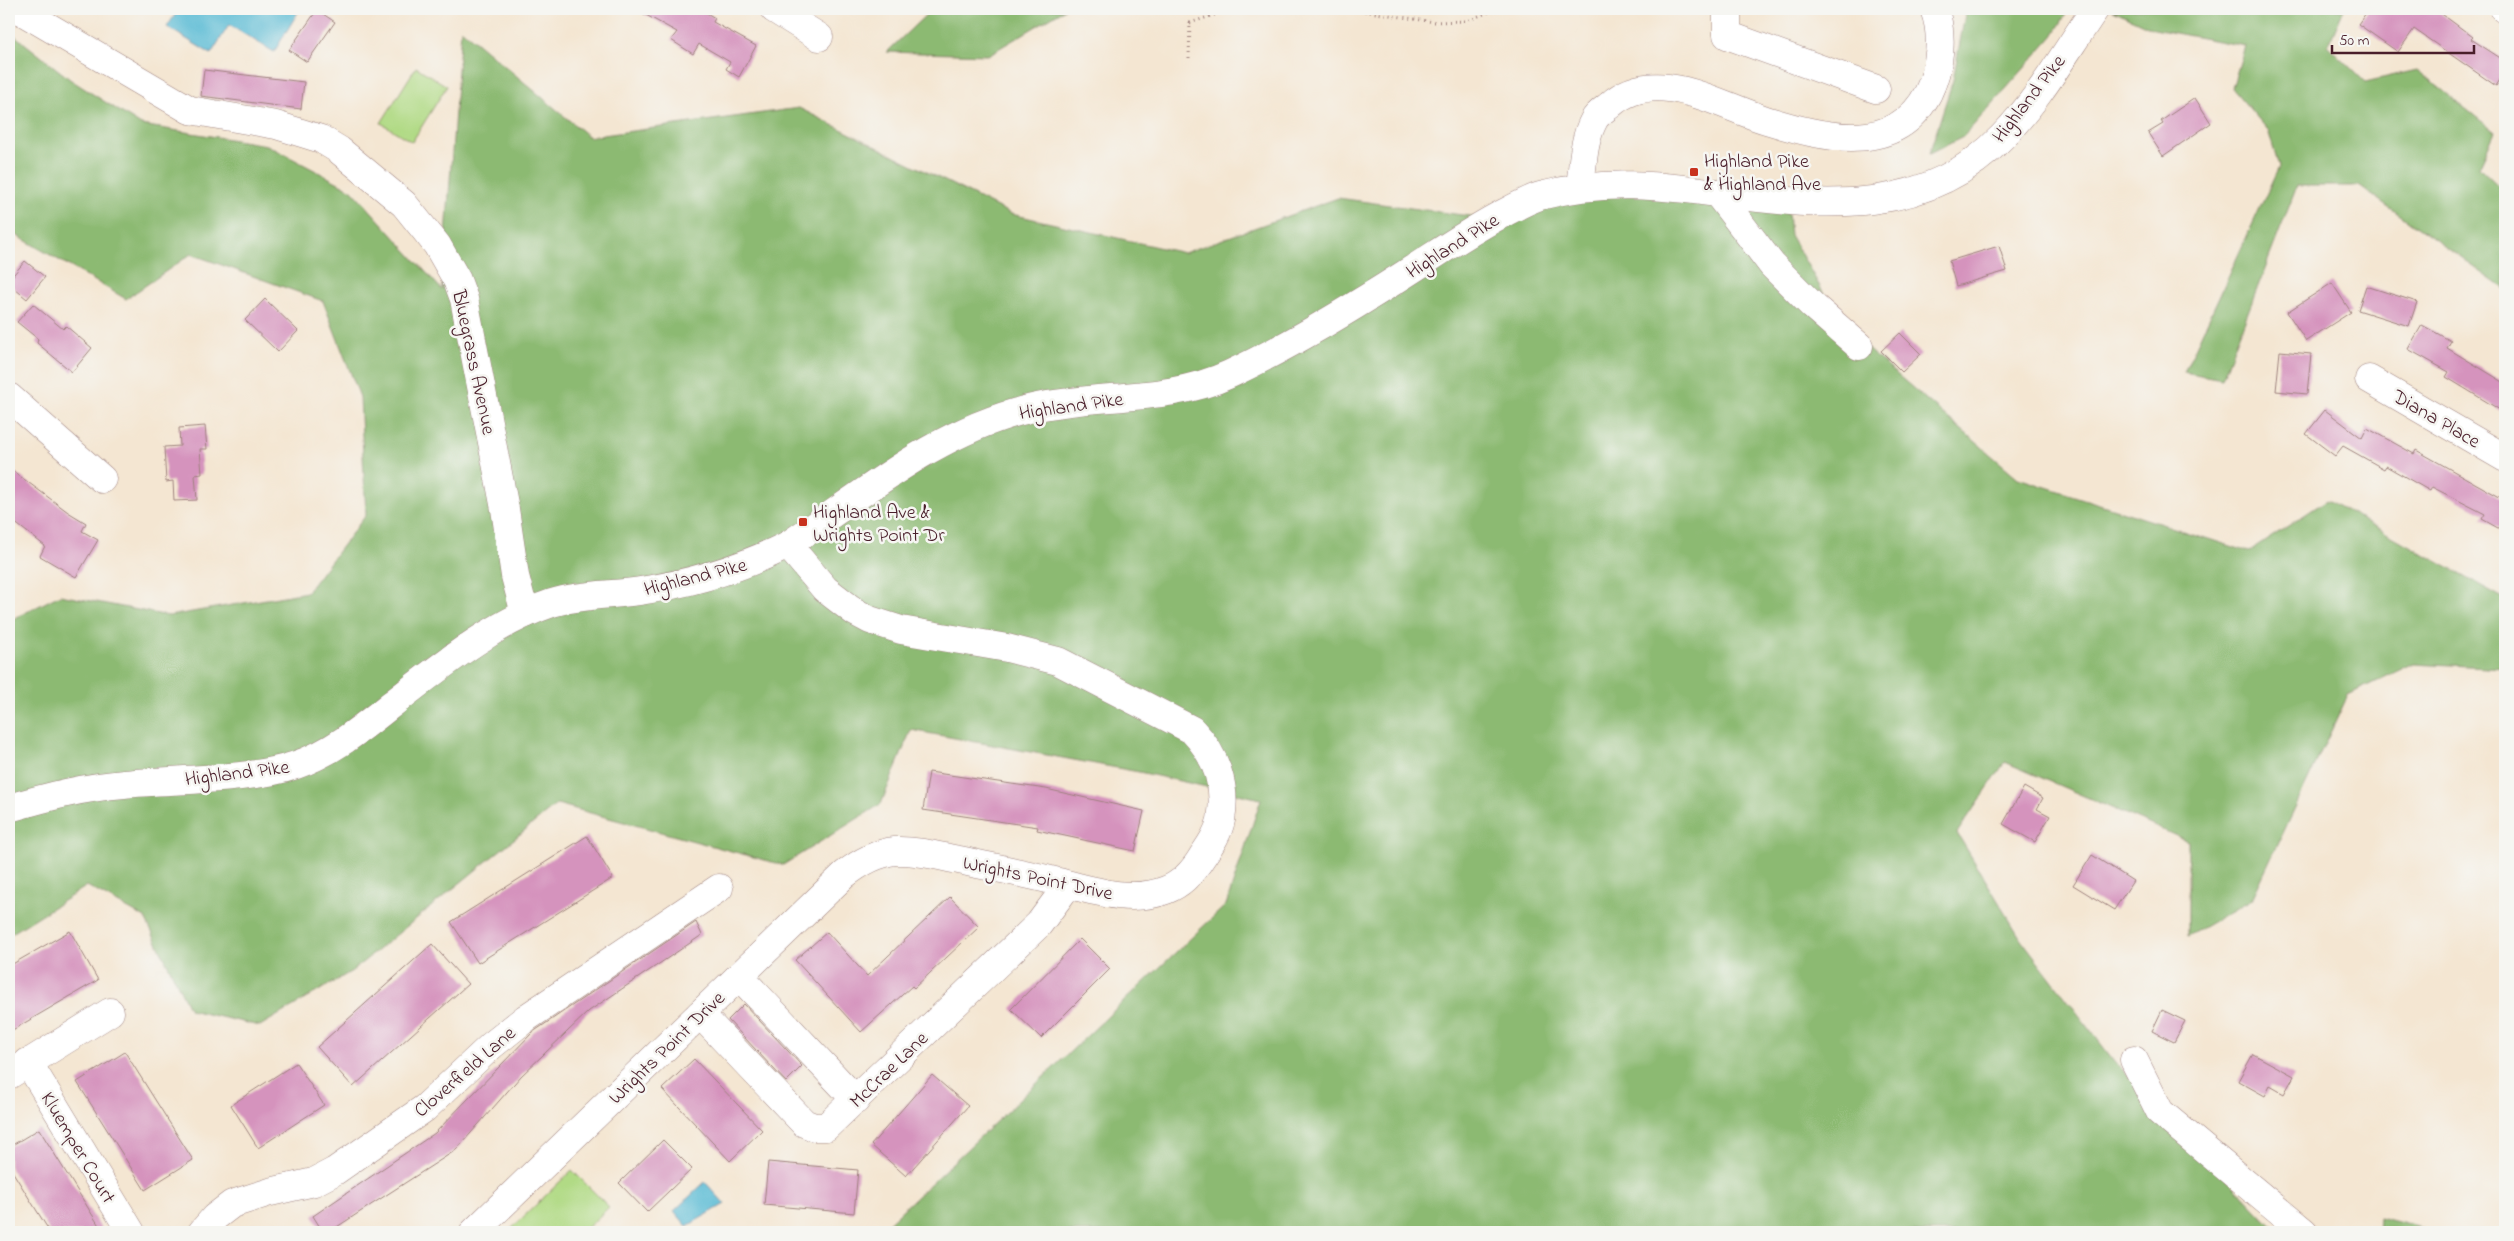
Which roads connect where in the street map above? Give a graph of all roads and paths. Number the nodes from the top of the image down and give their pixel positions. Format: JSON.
{"nodes":[{"id":1,"x":18,"y":9,"type":"edge"},
{"id":2,"x":774,"y":9,"type":"edge"},
{"id":3,"x":1232,"y":9,"type":"edge"},
{"id":4,"x":1350,"y":9,"type":"edge"},
{"id":5,"x":1497,"y":9,"type":"edge"},
{"id":6,"x":1727,"y":9,"type":"edge"},
{"id":7,"x":1934,"y":9,"type":"edge"},
{"id":8,"x":2095,"y":9,"type":"edge"},
{"id":9,"x":819,"y":38,"type":"dead end"},
{"id":10,"x":1189,"y":58,"type":"dead end"},
{"id":11,"x":1876,"y":89,"type":"dead end"},
{"id":12,"x":1580,"y":187,"type":"junction"},
{"id":13,"x":1717,"y":193,"type":"junction"},
{"id":14,"x":1859,"y":346,"type":"dead end"},
{"id":15,"x":2369,"y":379,"type":"dead end"},
{"id":16,"x":9,"y":397,"type":"edge"},
{"id":17,"x":2505,"y":458,"type":"edge"},
{"id":18,"x":102,"y":479,"type":"dead end"},
{"id":19,"x":788,"y":545,"type":"junction"},
{"id":20,"x":525,"y":614,"type":"junction"},
{"id":21,"x":9,"y":808,"type":"edge"},
{"id":22,"x":1068,"y":884,"type":"junction"},
{"id":23,"x":719,"y":888,"type":"dead end"},
{"id":24,"x":740,"y":976,"type":"junction"},
{"id":25,"x":110,"y":1012,"type":"dead end"},
{"id":26,"x":700,"y":1014,"type":"junction"},
{"id":27,"x":2134,"y":1060,"type":"dead end"},
{"id":28,"x":18,"y":1068,"type":"edge"},
{"id":29,"x":856,"y":1100,"type":"junction"},
{"id":30,"x":131,"y":1232,"type":"edge"},
{"id":31,"x":202,"y":1232,"type":"edge"},
{"id":32,"x":474,"y":1232,"type":"edge"},
{"id":33,"x":2304,"y":1232,"type":"edge"}],
"edges":[{"from":1,"to":20,"type":"street","name":"Bluegrass Avenue"},
{"from":2,"to":9,"type":"street"},
{"from":3,"to":10,"type":"path"},
{"from":4,"to":5,"type":"path"},
{"from":6,"to":11,"type":"street"},
{"from":7,"to":12,"type":"street"},
{"from":8,"to":13,"type":"street","name":"Highland Pike"},
{"from":12,"to":13,"type":"street","name":"Highland Pike"},
{"from":12,"to":19,"type":"street","name":"Highland Pike"},
{"from":13,"to":14,"type":"street"},
{"from":15,"to":17,"type":"street","name":"Diana Place"},
{"from":16,"to":18,"type":"street"},
{"from":19,"to":20,"type":"street","name":"Highland Pike"},
{"from":19,"to":22,"type":"street","name":"Wrights Point Drive"},
{"from":20,"to":21,"type":"street","name":"Highland Pike"},
{"from":22,"to":24,"type":"street","name":"Wrights Point Drive"},
{"from":22,"to":29,"type":"street","name":"McCrae Lane"},
{"from":23,"to":31,"type":"street","name":"Cloverfield Lane"},
{"from":24,"to":26,"type":"street","name":"Wrights Point Drive"},
{"from":24,"to":29,"type":"street"},
{"from":25,"to":28,"type":"street"},
{"from":26,"to":29,"type":"street","name":"McCrae Lane"},
{"from":26,"to":32,"type":"street","name":"Wrights Point Drive"},
{"from":27,"to":33,"type":"street"},
{"from":28,"to":30,"type":"street","name":"Kluemper Court"}]}
